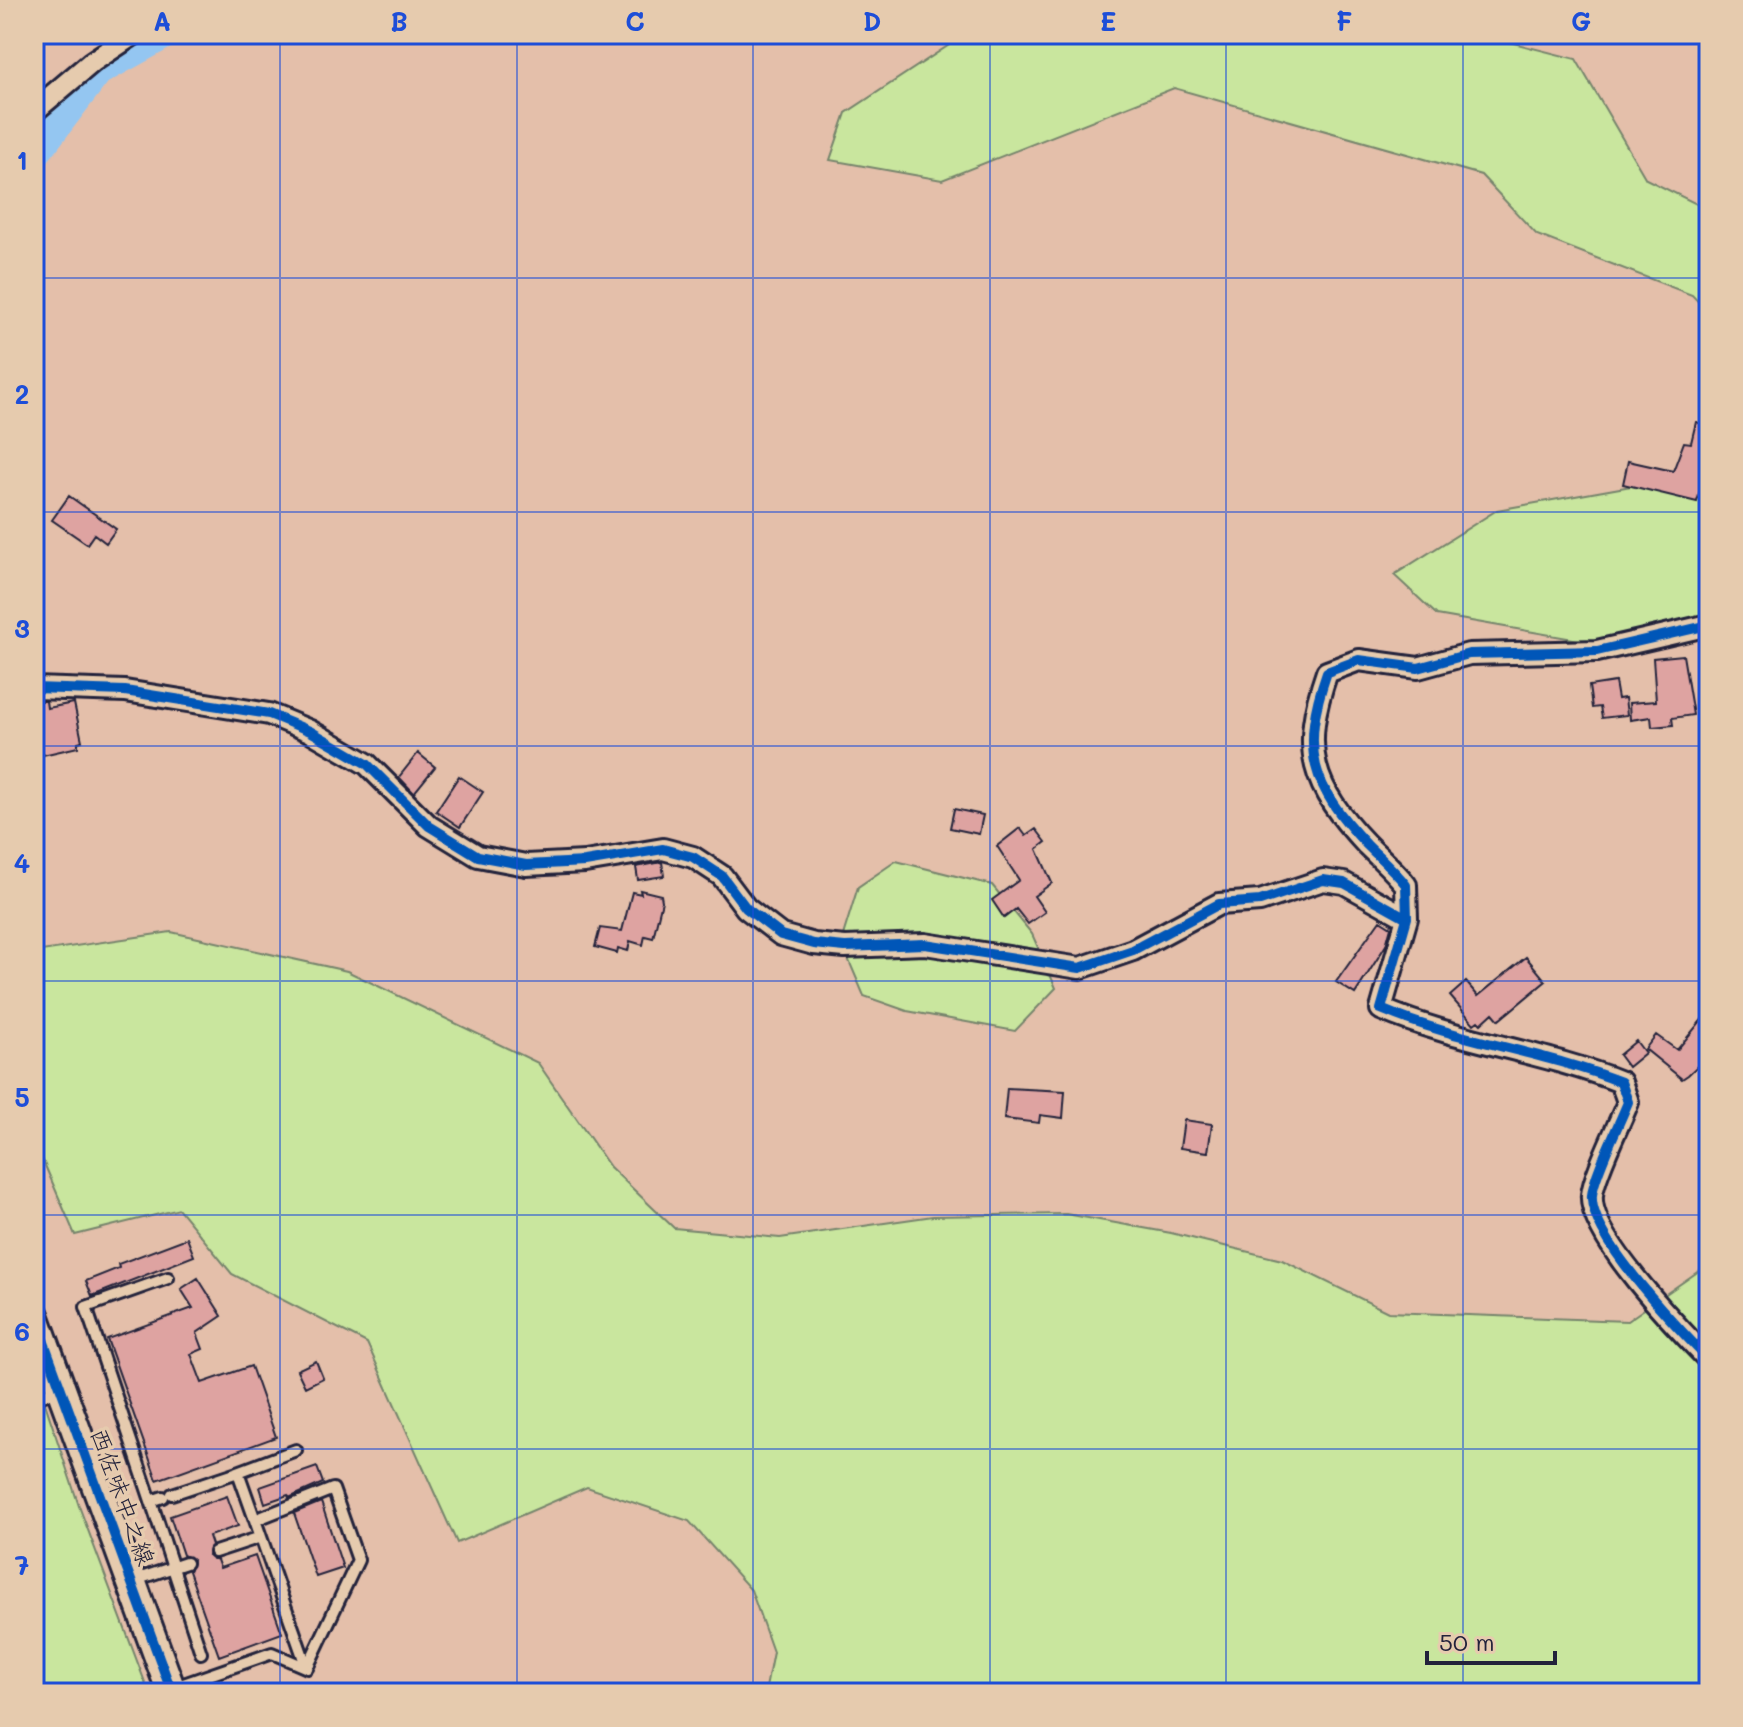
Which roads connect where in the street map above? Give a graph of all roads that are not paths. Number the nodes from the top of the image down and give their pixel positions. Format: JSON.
{"nodes":[{"id":1,"x":134,"y":34,"type":"edge"},
{"id":2,"x":34,"y":111,"type":"edge"},
{"id":3,"x":1709,"y":625,"type":"edge"},
{"id":4,"x":34,"y":688,"type":"edge"},
{"id":5,"x":1407,"y":918,"type":"junction"},
{"id":6,"x":168,"y":1278,"type":"dead end"},
{"id":7,"x":34,"y":1315,"type":"edge"},
{"id":8,"x":1709,"y":1360,"type":"edge"},
{"id":9,"x":61,"y":1389,"type":"junction"},
{"id":10,"x":34,"y":1399,"type":"edge"},
{"id":11,"x":296,"y":1450,"type":"dead end"},
{"id":12,"x":238,"y":1472,"type":"junction"},
{"id":13,"x":151,"y":1501,"type":"junction"},
{"id":14,"x":255,"y":1520,"type":"junction"},
{"id":15,"x":261,"y":1537,"type":"junction"},
{"id":16,"x":215,"y":1552,"type":"dead end"},
{"id":17,"x":186,"y":1563,"type":"dead end"},
{"id":18,"x":172,"y":1568,"type":"junction"},
{"id":19,"x":131,"y":1582,"type":"junction"},
{"id":20,"x":201,"y":1653,"type":"dead end"},
{"id":21,"x":307,"y":1668,"type":"junction"},
{"id":22,"x":172,"y":1691,"type":"edge"}],
"edges":[{"from":1,"to":2,"type":"street"},
{"from":3,"to":5,"type":"street"},
{"from":4,"to":5,"type":"street"},
{"from":5,"to":8,"type":"street"},
{"from":6,"to":13,"type":"lane"},
{"from":7,"to":9,"type":"main road","name":"西佐味中之線"},
{"from":9,"to":10,"type":"lane"},
{"from":9,"to":19,"type":"main road","name":"西佐味中之線"},
{"from":11,"to":12,"type":"lane"},
{"from":12,"to":13,"type":"lane"},
{"from":12,"to":14,"type":"lane"},
{"from":13,"to":18,"type":"lane"},
{"from":14,"to":15,"type":"lane"},
{"from":14,"to":21,"type":"lane"},
{"from":15,"to":16,"type":"lane"},
{"from":15,"to":21,"type":"lane"},
{"from":17,"to":18,"type":"lane"},
{"from":18,"to":19,"type":"lane"},
{"from":18,"to":20,"type":"lane"},
{"from":19,"to":22,"type":"main road","name":"西佐味中之線"},
{"from":21,"to":22,"type":"lane"}]}
